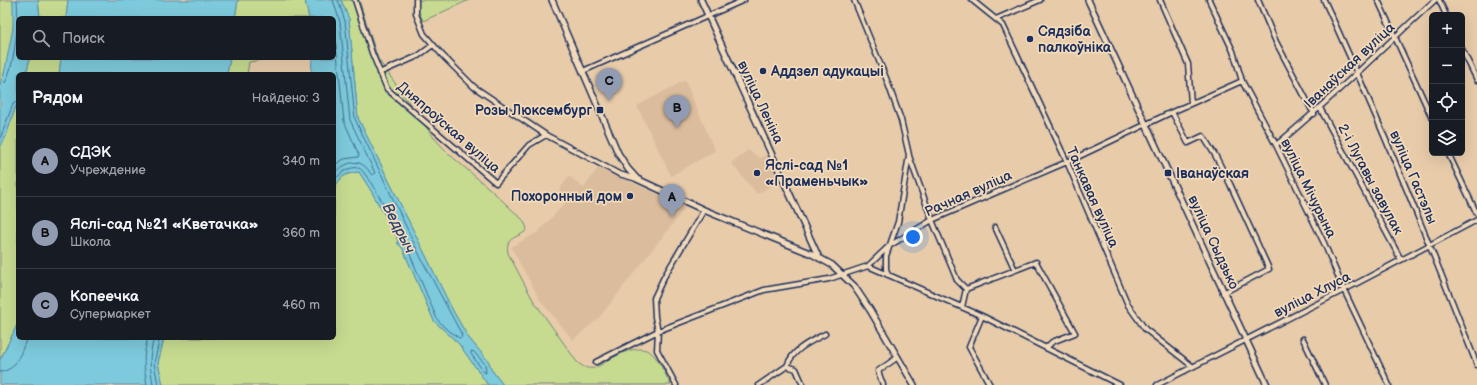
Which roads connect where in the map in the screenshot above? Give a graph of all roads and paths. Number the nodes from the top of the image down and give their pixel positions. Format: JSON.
{"nodes":[{"id":1,"x":355,"y":0,"type":"edge"},
{"id":2,"x":416,"y":0,"type":"edge"},
{"id":3,"x":552,"y":0,"type":"edge"},
{"id":4,"x":701,"y":0,"type":"edge"},
{"id":5,"x":744,"y":0,"type":"edge"},
{"id":6,"x":854,"y":0,"type":"edge"},
{"id":7,"x":972,"y":0,"type":"edge"},
{"id":8,"x":1040,"y":0,"type":"edge"},
{"id":9,"x":1088,"y":0,"type":"edge"},
{"id":10,"x":1160,"y":0,"type":"edge"},
{"id":11,"x":1209,"y":0,"type":"edge"},
{"id":12,"x":1258,"y":0,"type":"edge"},
{"id":13,"x":1324,"y":0,"type":"edge"},
{"id":14,"x":1378,"y":0,"type":"edge"},
{"id":15,"x":1435,"y":0,"type":"edge"},
{"id":16,"x":1439,"y":0,"type":"edge"},
{"id":17,"x":1445,"y":12,"type":"edge"},
{"id":18,"x":708,"y":16,"type":"junction"},
{"id":19,"x":996,"y":19,"type":"junction"},
{"id":20,"x":1394,"y":37,"type":"junction"},
{"id":21,"x":433,"y":45,"type":"junction"},
{"id":22,"x":1465,"y":55,"type":"edge"},
{"id":23,"x":583,"y":71,"type":"junction"},
{"id":24,"x":1358,"y":72,"type":"junction"},
{"id":25,"x":380,"y":73,"type":"junction"},
{"id":26,"x":1477,"y":80,"type":"edge"},
{"id":27,"x":1242,"y":81,"type":"junction"},
{"id":28,"x":1191,"y":103,"type":"junction"},
{"id":29,"x":1320,"y":108,"type":"junction"},
{"id":30,"x":1172,"y":112,"type":"junction"},
{"id":31,"x":1429,"y":112,"type":"edge"},
{"id":32,"x":1314,"y":114,"type":"junction"},
{"id":33,"x":1146,"y":125,"type":"junction"},
{"id":34,"x":546,"y":135,"type":"junction"},
{"id":35,"x":1276,"y":145,"type":"junction"},
{"id":36,"x":909,"y":155,"type":"junction"},
{"id":37,"x":1449,"y":156,"type":"edge"},
{"id":38,"x":1067,"y":162,"type":"junction"},
{"id":39,"x":637,"y":179,"type":"junction"},
{"id":40,"x":704,"y":210,"type":"junction"},
{"id":41,"x":1477,"y":214,"type":"edge"},
{"id":42,"x":932,"y":220,"type":"junction"},
{"id":43,"x":1477,"y":220,"type":"edge"},
{"id":44,"x":995,"y":227,"type":"dead end"},
{"id":45,"x":1430,"y":245,"type":"junction"},
{"id":46,"x":889,"y":246,"type":"junction"},
{"id":47,"x":819,"y":258,"type":"junction"},
{"id":48,"x":1402,"y":260,"type":"junction"},
{"id":49,"x":868,"y":266,"type":"junction"},
{"id":50,"x":1015,"y":270,"type":"junction"},
{"id":51,"x":842,"y":274,"type":"junction"},
{"id":52,"x":888,"y":275,"type":"junction"},
{"id":53,"x":966,"y":290,"type":"junction"},
{"id":54,"x":1344,"y":290,"type":"junction"},
{"id":55,"x":1223,"y":293,"type":"junction"},
{"id":56,"x":962,"y":307,"type":"junction"},
{"id":57,"x":982,"y":316,"type":"junction"},
{"id":58,"x":658,"y":331,"type":"junction"},
{"id":59,"x":825,"y":334,"type":"dead end"},
{"id":60,"x":1303,"y":339,"type":"dead end"},
{"id":61,"x":1246,"y":340,"type":"junction"},
{"id":62,"x":1046,"y":348,"type":"junction"},
{"id":63,"x":898,"y":357,"type":"junction"},
{"id":64,"x":596,"y":362,"type":"dead end"},
{"id":65,"x":1477,"y":365,"type":"edge"},
{"id":66,"x":787,"y":366,"type":"junction"},
{"id":67,"x":1192,"y":366,"type":"junction"},
{"id":68,"x":676,"y":385,"type":"edge"},
{"id":69,"x":759,"y":385,"type":"edge"},
{"id":70,"x":803,"y":385,"type":"edge"},
{"id":71,"x":883,"y":385,"type":"edge"},
{"id":72,"x":914,"y":385,"type":"edge"},
{"id":73,"x":990,"y":385,"type":"edge"},
{"id":74,"x":1120,"y":385,"type":"edge"},
{"id":75,"x":1157,"y":385,"type":"edge"},
{"id":76,"x":1267,"y":385,"type":"edge"},
{"id":77,"x":1325,"y":385,"type":"edge"},
{"id":78,"x":1389,"y":385,"type":"edge"}],
"edges":[{"from":1,"to":25,"type":"street","name":"Дняпроўская вуліца"},
{"from":2,"to":21,"type":"street"},
{"from":3,"to":23,"type":"street"},
{"from":4,"to":18,"type":"street","name":"вуліца Леніна"},
{"from":5,"to":18,"type":"street"},
{"from":6,"to":36,"type":"street"},
{"from":7,"to":19,"type":"street","name":"Танкавая вуліца"},
{"from":8,"to":19,"type":"street"},
{"from":9,"to":33,"type":"street","name":"вуліца Сыдзько"},
{"from":10,"to":28,"type":"street"},
{"from":11,"to":27,"type":"street","name":"вуліца Мічурына"},
{"from":12,"to":32,"type":"street"},
{"from":13,"to":24,"type":"street","name":"вуліца Гастэлы"},
{"from":14,"to":20,"type":"street"},
{"from":15,"to":20,"type":"street","name":"Іванаўская вуліца"},
{"from":16,"to":17,"type":"street"},
{"from":18,"to":23,"type":"street"},
{"from":18,"to":47,"type":"street","name":"вуліца Леніна"},
{"from":19,"to":38,"type":"street","name":"Танкавая вуліца"},
{"from":20,"to":24,"type":"street","name":"Іванаўская вуліца"},
{"from":20,"to":31,"type":"street"},
{"from":21,"to":25,"type":"street"},
{"from":21,"to":34,"type":"street"},
{"from":22,"to":26,"type":"street"},
{"from":23,"to":39,"type":"street"},
{"from":24,"to":29,"type":"street","name":"Іванаўская вуліца"},
{"from":24,"to":45,"type":"street","name":"вуліца Гастэлы"},
{"from":25,"to":34,"type":"street","name":"Дняпроўская вуліца"},
{"from":27,"to":28,"type":"street","name":"Рачная вуліца"},
{"from":27,"to":35,"type":"street","name":"вуліца Мічурына"},
{"from":28,"to":30,"type":"street","name":"Рачная вуліца"},
{"from":29,"to":32,"type":"street","name":"Іванаўская вуліца"},
{"from":29,"to":48,"type":"street","name":"2-і Лугавы завулак"},
{"from":30,"to":33,"type":"street","name":"Рачная вуліца"},
{"from":30,"to":55,"type":"street"},
{"from":32,"to":35,"type":"street","name":"Іванаўская вуліца"},
{"from":33,"to":38,"type":"street","name":"Рачная вуліца"},
{"from":33,"to":55,"type":"street","name":"вуліца Сыдзько"},
{"from":34,"to":39,"type":"street"},
{"from":35,"to":54,"type":"street","name":"вуліца Мічурына"},
{"from":36,"to":42,"type":"street"},
{"from":36,"to":46,"type":"street"},
{"from":37,"to":41,"type":"street"},
{"from":38,"to":42,"type":"street","name":"Рачная вуліца"},
{"from":38,"to":67,"type":"street","name":"Танкавая вуліца"},
{"from":39,"to":40,"type":"street"},
{"from":40,"to":47,"type":"street"},
{"from":40,"to":58,"type":"street"},
{"from":42,"to":46,"type":"street","name":"Рачная вуліца"},
{"from":42,"to":53,"type":"street"},
{"from":43,"to":45,"type":"street","name":"вуліца Хлуса"},
{"from":44,"to":50,"type":"street"},
{"from":45,"to":48,"type":"street","name":"вуліца Хлуса"},
{"from":45,"to":65,"type":"street","name":"вуліца Гастэлы"},
{"from":46,"to":49,"type":"street","name":"Рачная вуліца"},
{"from":46,"to":52,"type":"street"},
{"from":47,"to":51,"type":"street"},
{"from":48,"to":54,"type":"street","name":"вуліца Хлуса"},
{"from":49,"to":51,"type":"street","name":"Рачная вуліца"},
{"from":49,"to":52,"type":"street"},
{"from":50,"to":53,"type":"street"},
{"from":50,"to":62,"type":"street"},
{"from":51,"to":58,"type":"street","name":"Рачная вуліца"},
{"from":51,"to":63,"type":"street"},
{"from":52,"to":56,"type":"street"},
{"from":53,"to":56,"type":"street"},
{"from":54,"to":61,"type":"street","name":"вуліца Хлуса"},
{"from":54,"to":78,"type":"street","name":"вуліца Мічурына"},
{"from":55,"to":61,"type":"street","name":"вуліца Сыдзько"},
{"from":56,"to":57,"type":"street"},
{"from":57,"to":62,"type":"street"},
{"from":57,"to":73,"type":"street"},
{"from":58,"to":64,"type":"street","name":"Рачная вуліца"},
{"from":58,"to":68,"type":"street"},
{"from":59,"to":66,"type":"street"},
{"from":60,"to":77,"type":"street"},
{"from":61,"to":67,"type":"street","name":"вуліца Хлуса"},
{"from":61,"to":76,"type":"street","name":"вуліца Сыдзько"},
{"from":62,"to":74,"type":"street"},
{"from":63,"to":71,"type":"street"},
{"from":63,"to":72,"type":"street"},
{"from":66,"to":69,"type":"street"},
{"from":66,"to":70,"type":"street"},
{"from":67,"to":75,"type":"street","name":"вуліца Хлуса"}]}
